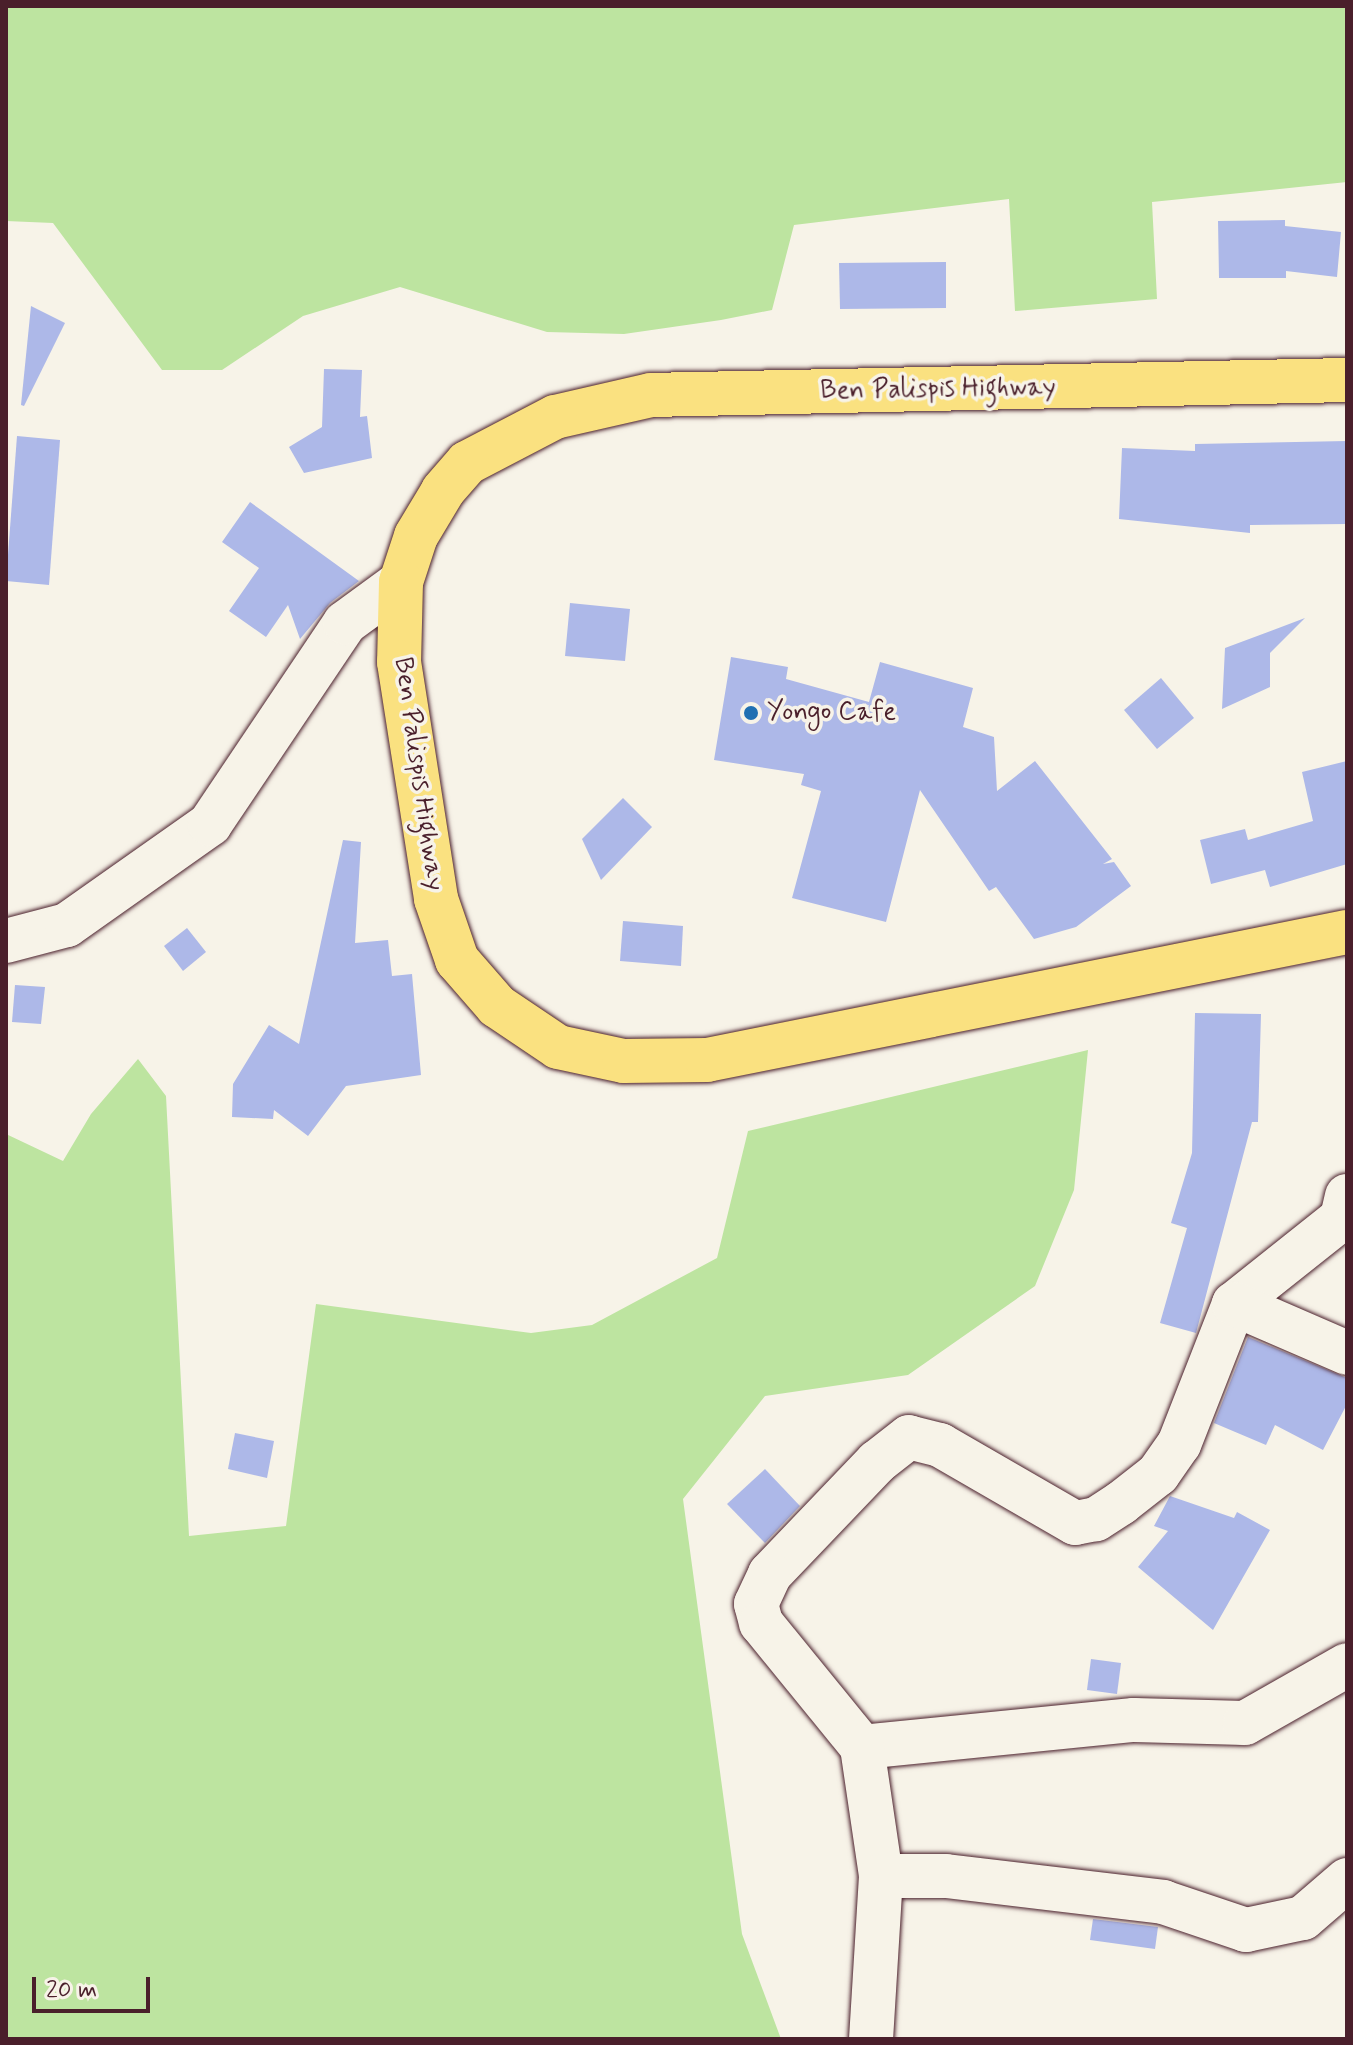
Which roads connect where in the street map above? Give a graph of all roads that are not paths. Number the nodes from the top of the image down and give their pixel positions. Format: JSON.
{"nodes":[{"id":1,"x":1347,"y":380,"type":"edge"},
{"id":2,"x":401,"y":582,"type":"junction"},
{"id":3,"x":1347,"y":932,"type":"edge"},
{"id":4,"x":6,"y":941,"type":"edge"},
{"id":5,"x":1347,"y":1196,"type":"edge"},
{"id":6,"x":1234,"y":1304,"type":"junction"},
{"id":7,"x":1347,"y":1353,"type":"edge"},
{"id":8,"x":1347,"y":1665,"type":"edge"},
{"id":9,"x":862,"y":1747,"type":"junction"},
{"id":10,"x":881,"y":1876,"type":"junction"},
{"id":11,"x":1347,"y":1880,"type":"edge"},
{"id":12,"x":871,"y":2039,"type":"edge"}],
"edges":[{"from":1,"to":2,"type":"main road","name":"Ben Palispis Highway"},
{"from":2,"to":3,"type":"main road","name":"Ben Palispis Highway"},
{"from":2,"to":4,"type":"street"},
{"from":5,"to":6,"type":"street"},
{"from":6,"to":7,"type":"street"},
{"from":6,"to":9,"type":"street"},
{"from":8,"to":9,"type":"street"},
{"from":9,"to":10,"type":"street"},
{"from":10,"to":11,"type":"street"},
{"from":10,"to":12,"type":"street"}]}
